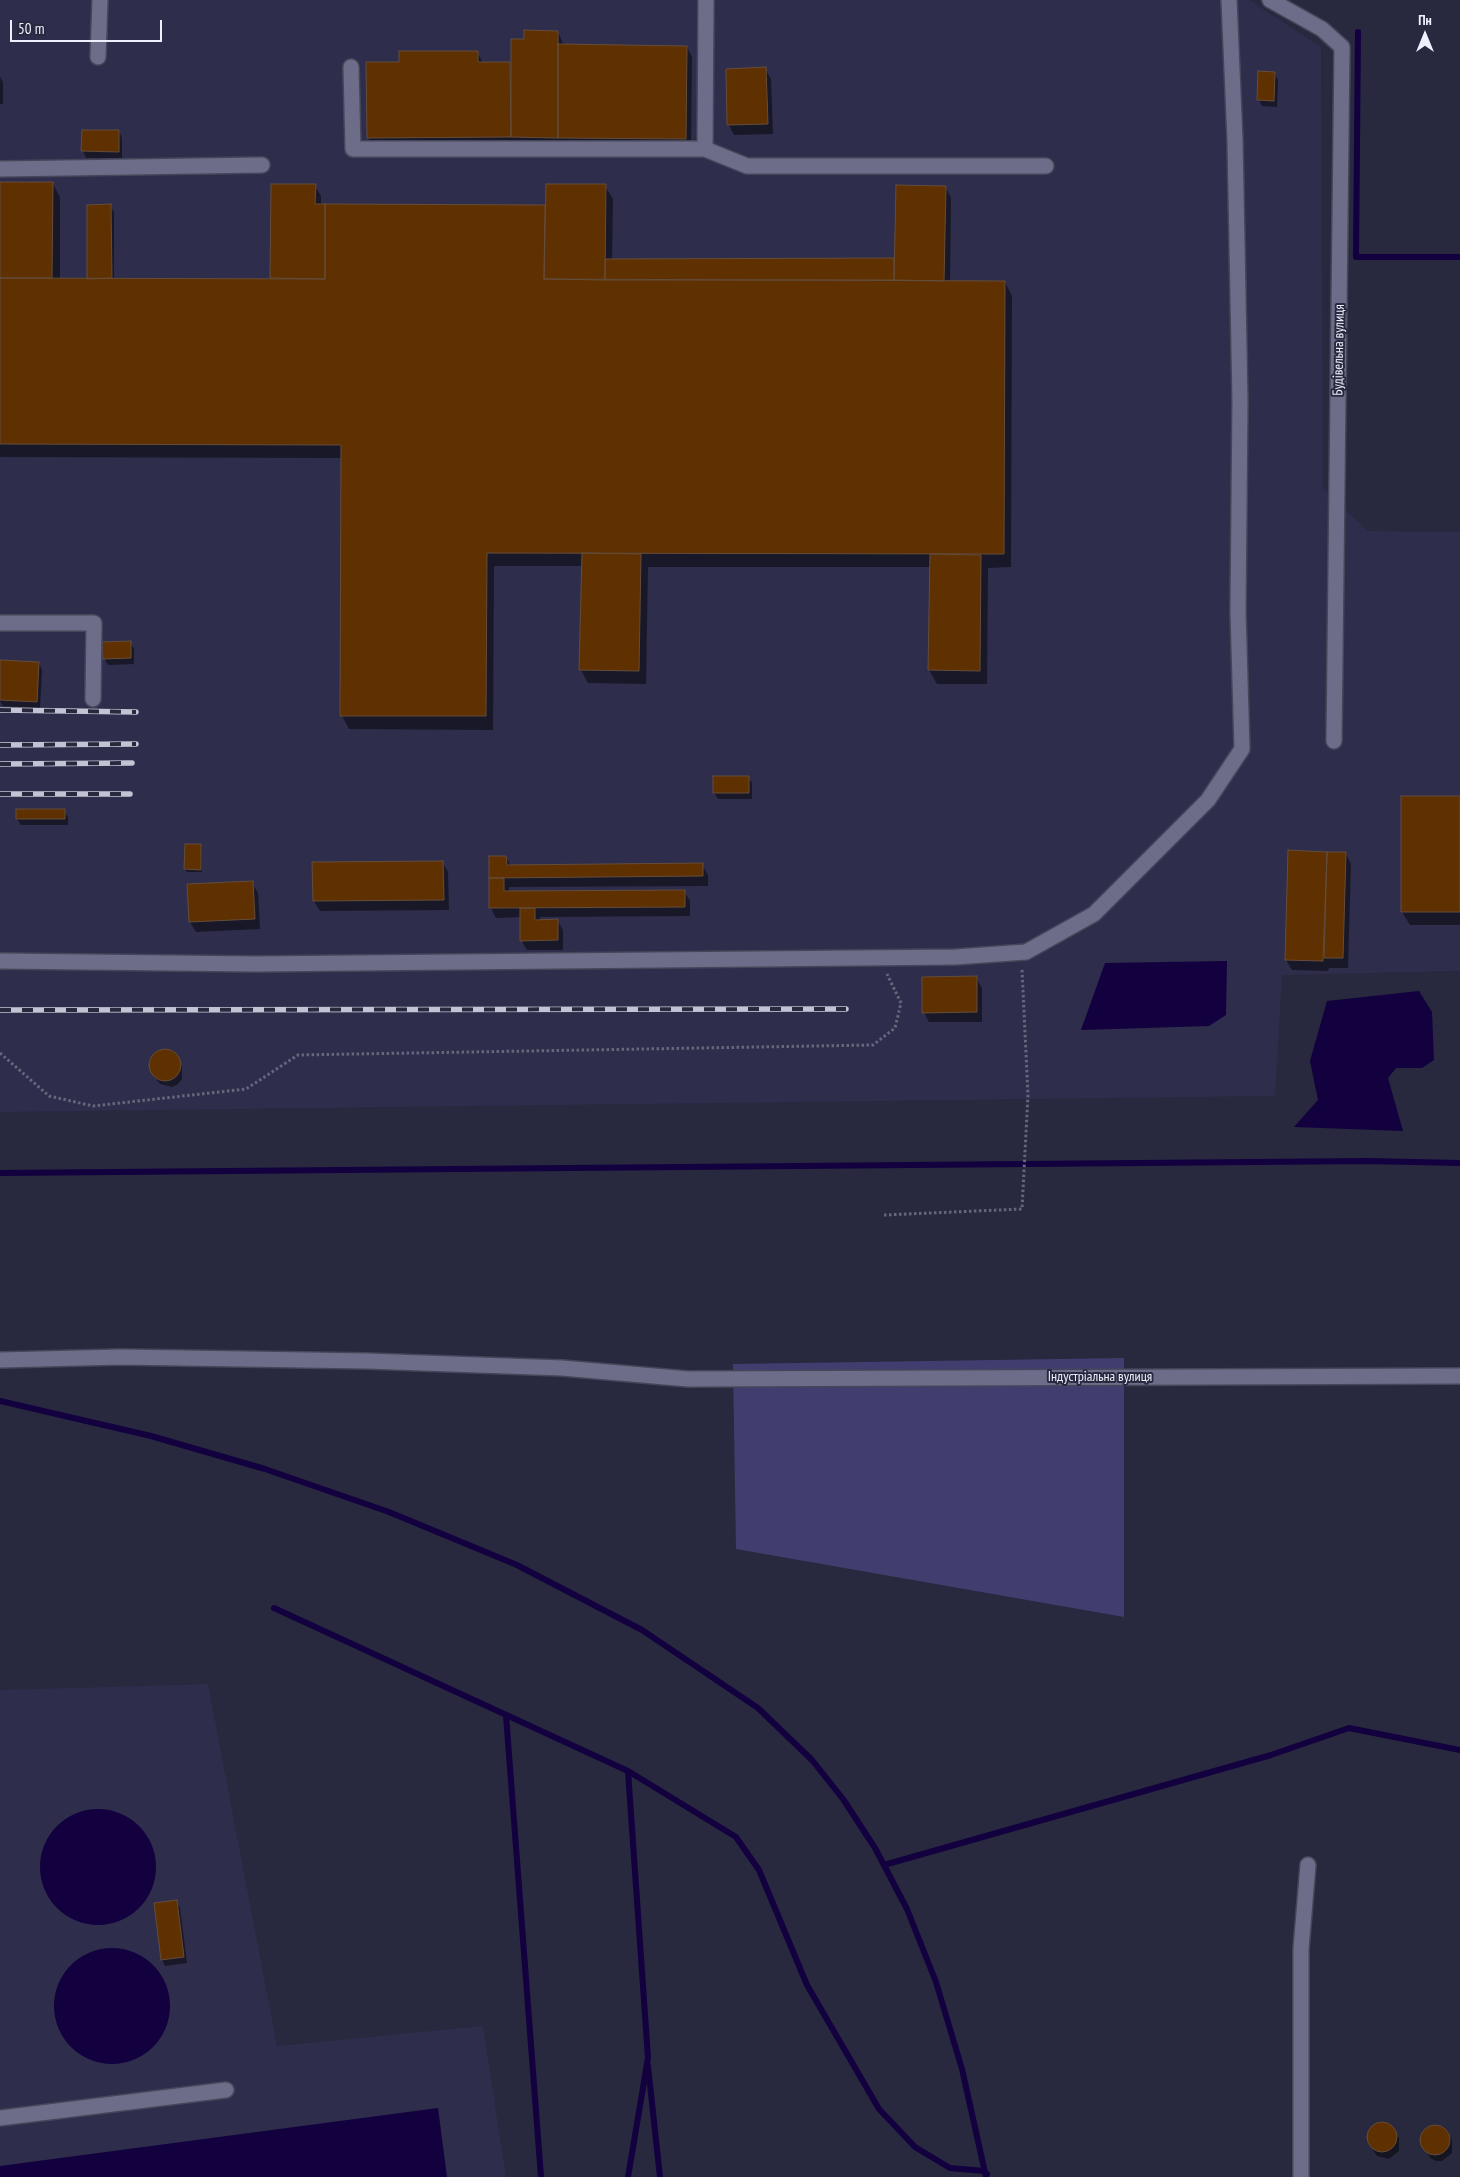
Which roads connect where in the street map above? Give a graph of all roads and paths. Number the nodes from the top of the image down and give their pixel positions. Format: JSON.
{"nodes":[{"id":1,"x":100,"y":0,"type":"edge"},
{"id":2,"x":706,"y":0,"type":"edge"},
{"id":3,"x":1229,"y":0,"type":"edge"},
{"id":4,"x":1270,"y":0,"type":"edge"},
{"id":5,"x":98,"y":57,"type":"dead end"},
{"id":6,"x":351,"y":68,"type":"dead end"},
{"id":7,"x":705,"y":149,"type":"junction"},
{"id":8,"x":262,"y":165,"type":"dead end"},
{"id":9,"x":1046,"y":166,"type":"dead end"},
{"id":10,"x":0,"y":169,"type":"edge"},
{"id":11,"x":0,"y":623,"type":"edge"},
{"id":12,"x":93,"y":700,"type":"dead end"},
{"id":13,"x":1334,"y":741,"type":"dead end"},
{"id":14,"x":1026,"y":952,"type":"junction"},
{"id":15,"x":880,"y":958,"type":"junction"},
{"id":16,"x":0,"y":961,"type":"edge"},
{"id":17,"x":0,"y":1053,"type":"edge"},
{"id":18,"x":884,"y":1215,"type":"dead end"},
{"id":19,"x":0,"y":1360,"type":"edge"},
{"id":20,"x":1460,"y":1376,"type":"edge"},
{"id":21,"x":1308,"y":1865,"type":"dead end"},
{"id":22,"x":226,"y":2090,"type":"dead end"},
{"id":23,"x":0,"y":2118,"type":"edge"},
{"id":24,"x":1301,"y":2177,"type":"edge"}],
"edges":[{"from":1,"to":5,"type":"street"},
{"from":2,"to":7,"type":"street"},
{"from":3,"to":14,"type":"street"},
{"from":4,"to":13,"type":"street","name":"Будівельна вулиця"},
{"from":6,"to":7,"type":"street"},
{"from":7,"to":9,"type":"street"},
{"from":8,"to":10,"type":"street"},
{"from":11,"to":12,"type":"street"},
{"from":14,"to":15,"type":"street"},
{"from":14,"to":18,"type":"path"},
{"from":15,"to":16,"type":"street"},
{"from":15,"to":17,"type":"path"},
{"from":19,"to":20,"type":"street","name":"Індустріальна вулиця"},
{"from":21,"to":24,"type":"street"},
{"from":22,"to":23,"type":"street"}]}
